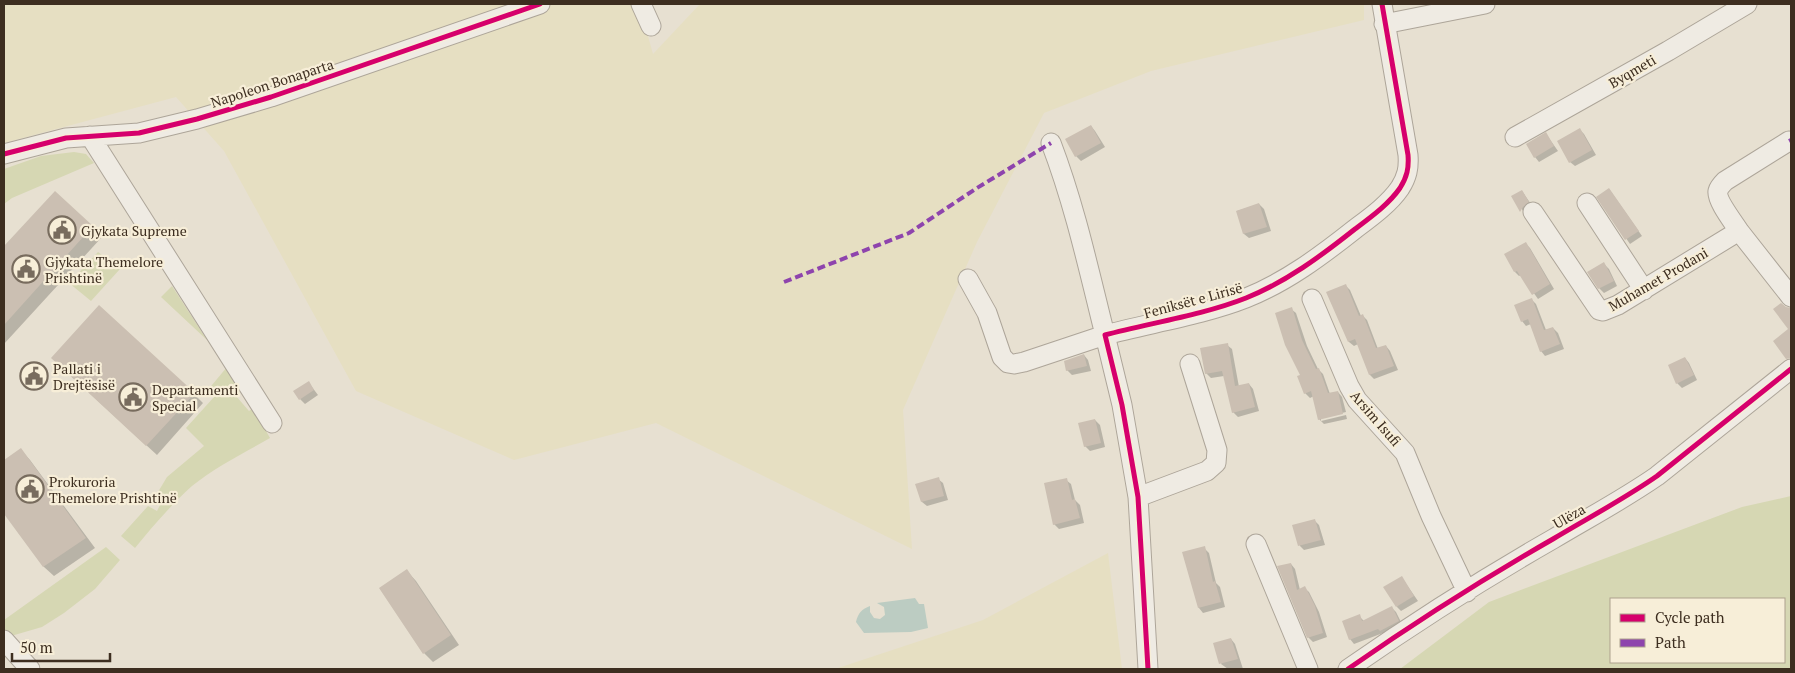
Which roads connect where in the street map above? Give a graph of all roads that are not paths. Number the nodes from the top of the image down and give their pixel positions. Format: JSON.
{"nodes":[{"id":1,"x":540,"y":4,"type":"edge"},
{"id":2,"x":641,"y":4,"type":"edge"},
{"id":3,"x":1382,"y":4,"type":"edge"},
{"id":4,"x":1485,"y":4,"type":"edge"},
{"id":5,"x":1747,"y":4,"type":"edge"},
{"id":6,"x":1384,"y":24,"type":"junction"},
{"id":7,"x":651,"y":26,"type":"dead end"},
{"id":8,"x":90,"y":136,"type":"junction"},
{"id":9,"x":1516,"y":137,"type":"dead end"},
{"id":10,"x":1789,"y":141,"type":"dead end"},
{"id":11,"x":1051,"y":143,"type":"dead end"},
{"id":12,"x":4,"y":154,"type":"edge"},
{"id":13,"x":1587,"y":203,"type":"dead end"},
{"id":14,"x":1533,"y":212,"type":"dead end"},
{"id":15,"x":1739,"y":231,"type":"junction"},
{"id":16,"x":968,"y":279,"type":"dead end"},
{"id":17,"x":1644,"y":290,"type":"junction"},
{"id":18,"x":1791,"y":297,"type":"edge"},
{"id":19,"x":1312,"y":299,"type":"dead end"},
{"id":20,"x":1105,"y":335,"type":"junction"},
{"id":21,"x":1190,"y":364,"type":"dead end"},
{"id":22,"x":1791,"y":369,"type":"edge"},
{"id":23,"x":272,"y":423,"type":"dead end"},
{"id":24,"x":1138,"y":497,"type":"junction"},
{"id":25,"x":1256,"y":544,"type":"dead end"},
{"id":26,"x":1467,"y":592,"type":"junction"},
{"id":27,"x":4,"y":640,"type":"edge"},
{"id":28,"x":30,"y":669,"type":"edge"},
{"id":29,"x":1148,"y":669,"type":"edge"},
{"id":30,"x":1308,"y":669,"type":"edge"},
{"id":31,"x":1348,"y":669,"type":"edge"}],
"edges":[{"from":1,"to":8,"type":"street","name":"Napoleon Bonaparta"},
{"from":2,"to":7,"type":"street"},
{"from":3,"to":6,"type":"street","name":"Feniksët e Lirisë"},
{"from":4,"to":6,"type":"street"},
{"from":5,"to":9,"type":"street","name":"Byqmeti"},
{"from":6,"to":20,"type":"street","name":"Feniksët e Lirisë"},
{"from":8,"to":12,"type":"street","name":"Napoleon Bonaparta"},
{"from":8,"to":23,"type":"street"},
{"from":10,"to":15,"type":"street"},
{"from":11,"to":20,"type":"street"},
{"from":13,"to":17,"type":"street"},
{"from":14,"to":17,"type":"street","name":"Muhamet Prodani"},
{"from":15,"to":17,"type":"street","name":"Muhamet Prodani"},
{"from":15,"to":18,"type":"street"},
{"from":16,"to":20,"type":"street","name":"Feniksët e Lirisë"},
{"from":19,"to":26,"type":"street","name":"Arsim Isufi"},
{"from":20,"to":24,"type":"street"},
{"from":21,"to":24,"type":"street"},
{"from":22,"to":26,"type":"street","name":"Ulëza"},
{"from":24,"to":29,"type":"street"},
{"from":25,"to":30,"type":"street"},
{"from":26,"to":31,"type":"street","name":"Ulëza"},
{"from":27,"to":28,"type":"street"}]}
